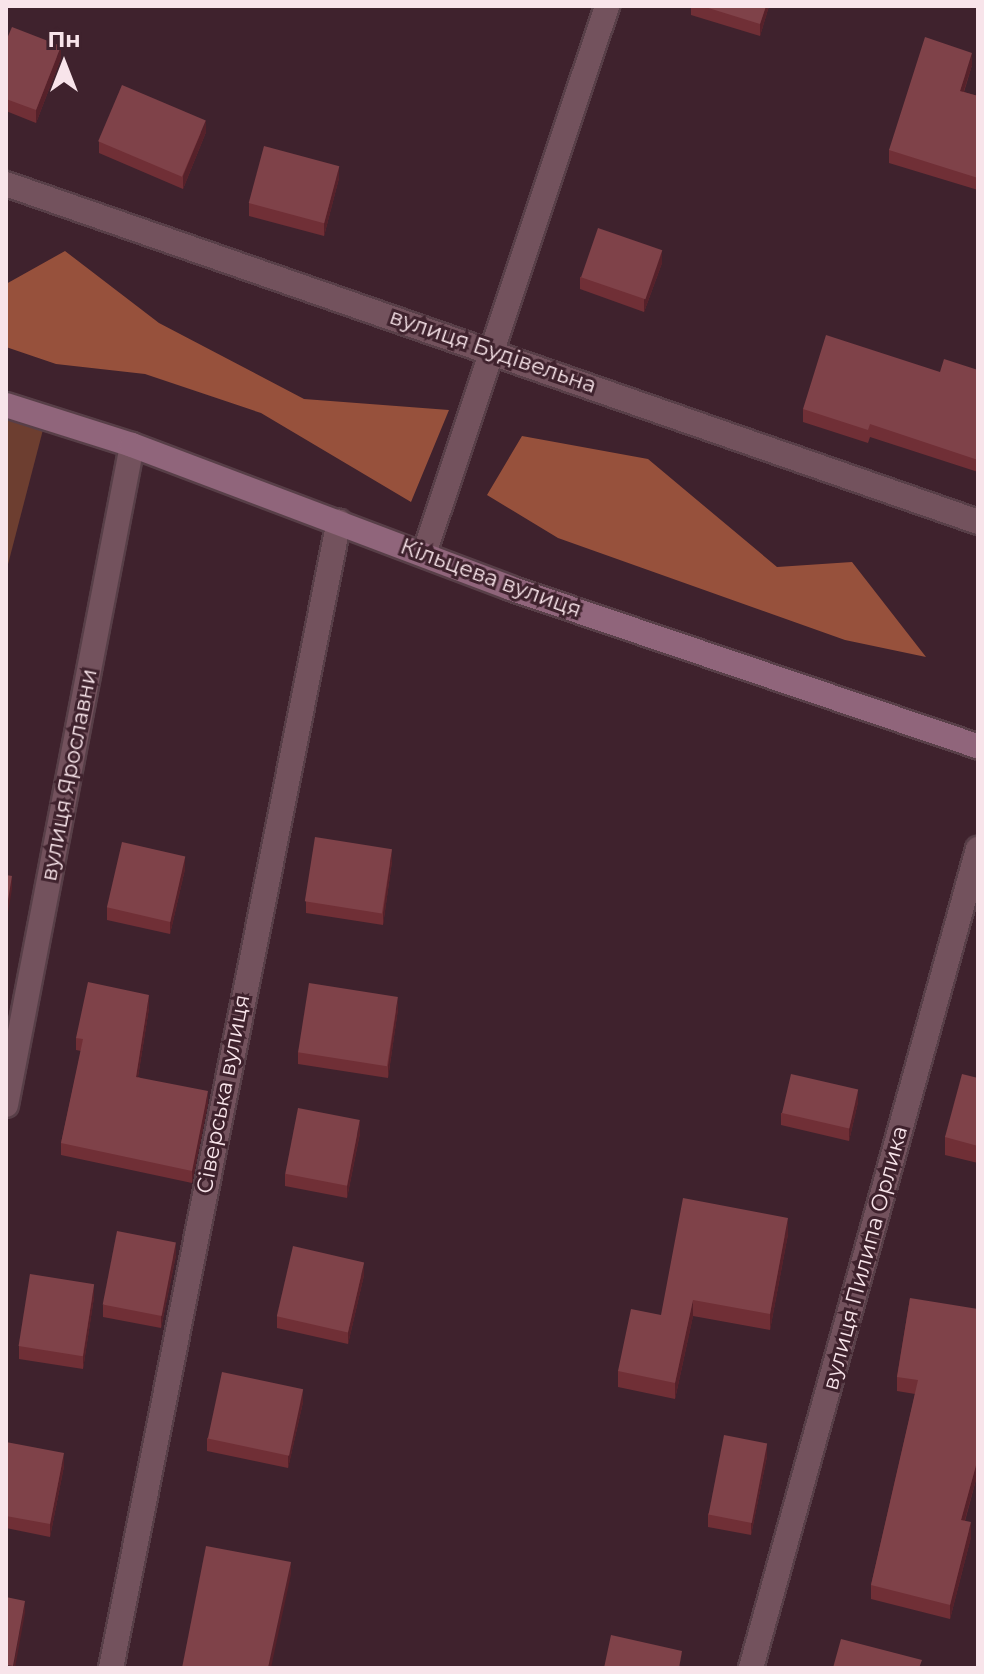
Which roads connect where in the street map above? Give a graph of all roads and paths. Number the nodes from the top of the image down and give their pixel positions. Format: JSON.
{"nodes":[{"id":1,"x":607,"y":6,"type":"edge"},
{"id":2,"x":6,"y":184,"type":"edge"},
{"id":3,"x":492,"y":350,"type":"junction"},
{"id":4,"x":6,"y":405,"type":"edge"},
{"id":5,"x":132,"y":445,"type":"junction"},
{"id":6,"x":339,"y":521,"type":"junction"},
{"id":7,"x":978,"y":522,"type":"edge"},
{"id":8,"x":424,"y":554,"type":"junction"},
{"id":9,"x":978,"y":746,"type":"edge"},
{"id":10,"x":978,"y":849,"type":"edge"},
{"id":11,"x":6,"y":1105,"type":"edge"},
{"id":12,"x":111,"y":1668,"type":"edge"},
{"id":13,"x":751,"y":1668,"type":"edge"}],
"edges":[{"from":1,"to":3,"type":"street"},
{"from":2,"to":3,"type":"street","name":"вулиця Будівельна"},
{"from":3,"to":7,"type":"street","name":"вулиця Будівельна"},
{"from":3,"to":8,"type":"street"},
{"from":4,"to":5,"type":"main road","name":"Кільцева вулиця"},
{"from":5,"to":6,"type":"main road","name":"Кільцева вулиця"},
{"from":5,"to":11,"type":"street","name":"вулиця Ярославни"},
{"from":6,"to":8,"type":"main road","name":"Кільцева вулиця"},
{"from":6,"to":12,"type":"street","name":"Сіверська вулиця"},
{"from":8,"to":9,"type":"main road","name":"Кільцева вулиця"},
{"from":10,"to":13,"type":"street","name":"вулиця Пилипа Орлика"}]}
